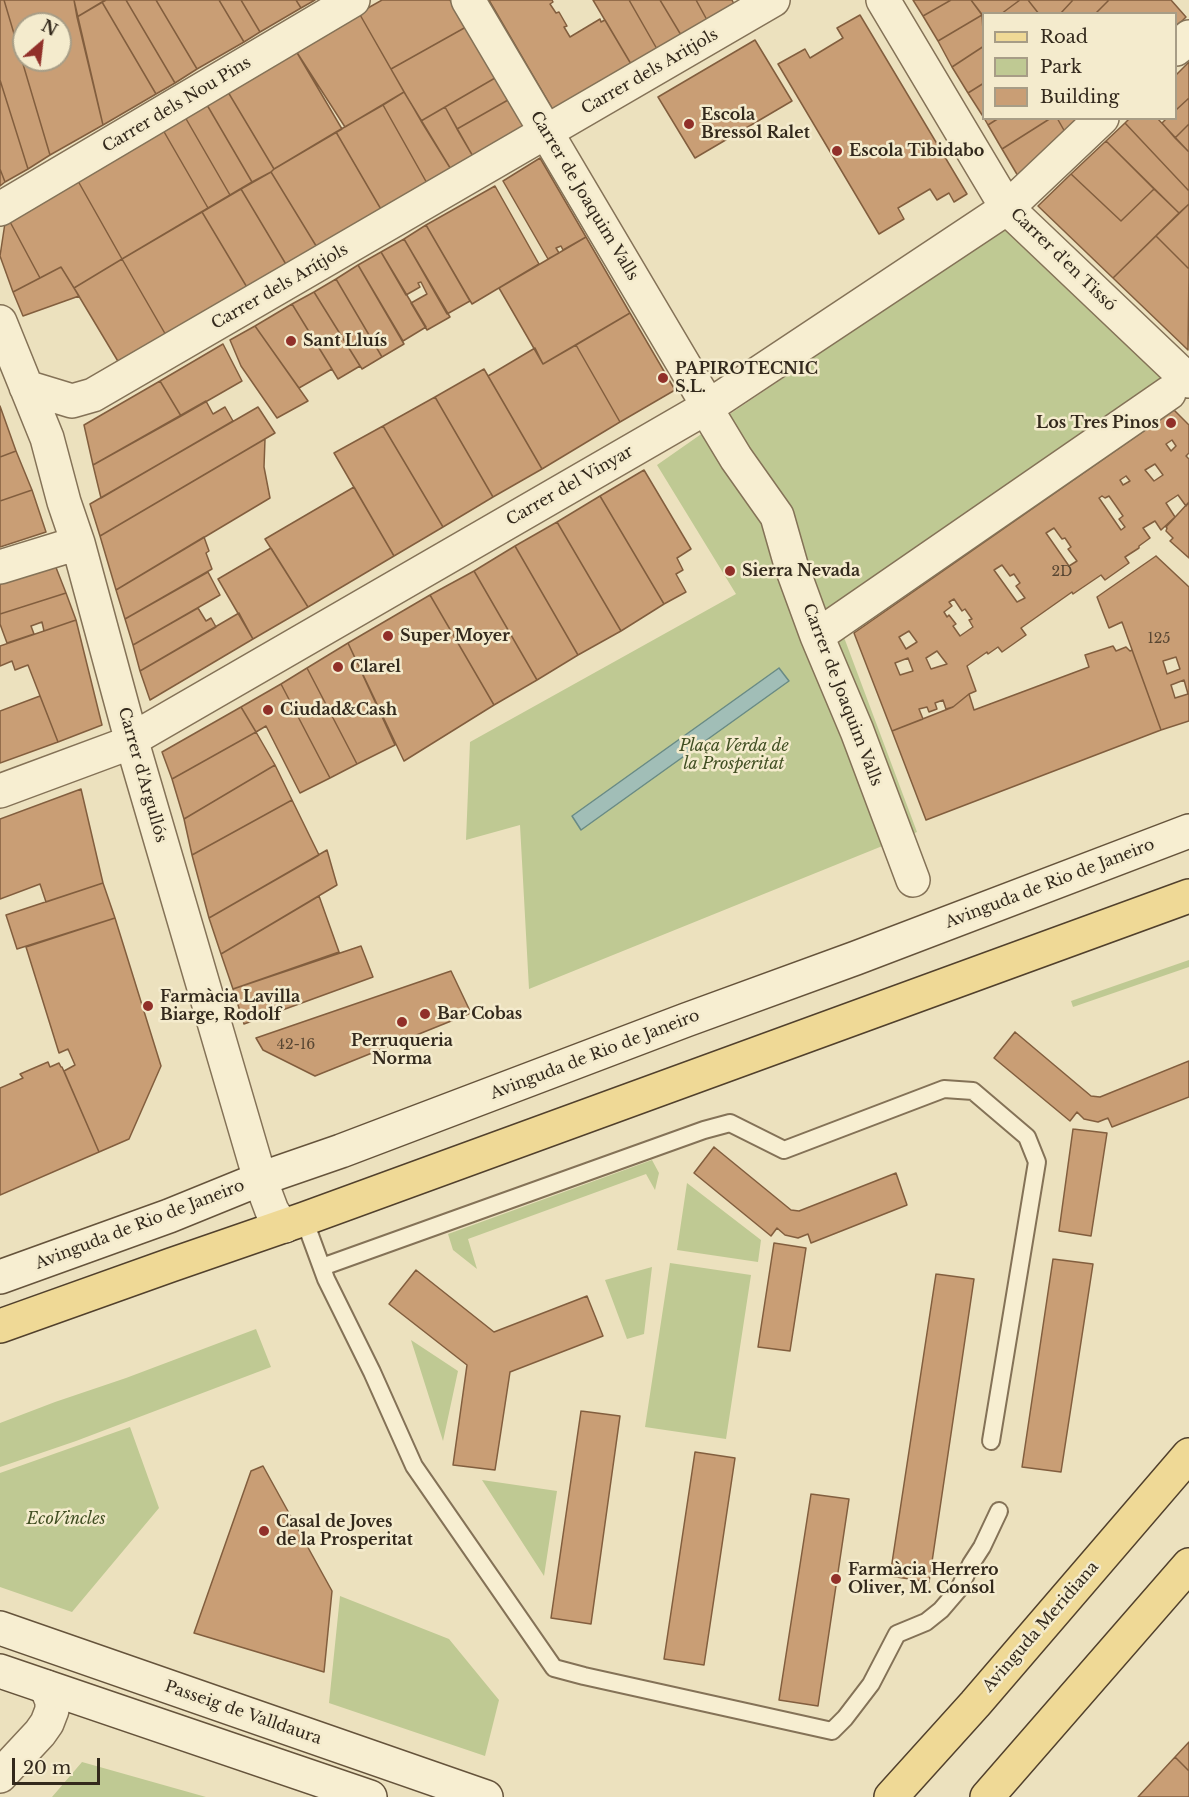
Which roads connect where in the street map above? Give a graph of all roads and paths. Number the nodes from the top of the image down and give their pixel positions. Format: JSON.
{"nodes":[{"id":1,"x":353,"y":0,"type":"edge"},
{"id":2,"x":468,"y":0,"type":"edge"},
{"id":3,"x":773,"y":0,"type":"edge"},
{"id":4,"x":883,"y":0,"type":"edge"},
{"id":5,"x":1189,"y":37,"type":"edge"},
{"id":6,"x":1177,"y":48,"type":"edge"},
{"id":7,"x":1100,"y":120,"type":"edge"},
{"id":8,"x":537,"y":138,"type":"junction"},
{"id":9,"x":1007,"y":208,"type":"junction"},
{"id":10,"x":0,"y":209,"type":"edge"},
{"id":11,"x":2,"y":331,"type":"edge"},
{"id":12,"x":1183,"y":381,"type":"edge"},
{"id":13,"x":26,"y":387,"type":"junction"},
{"id":14,"x":78,"y":543,"type":"junction"},
{"id":15,"x":0,"y":567,"type":"edge"},
{"id":16,"x":817,"y":636,"type":"junction"},
{"id":17,"x":132,"y":742,"type":"junction"},
{"id":18,"x":0,"y":791,"type":"edge"},
{"id":19,"x":1189,"y":831,"type":"edge"},
{"id":20,"x":913,"y":880,"type":"dead end"},
{"id":21,"x":1189,"y":896,"type":"edge"},
{"id":22,"x":260,"y":1179,"type":"junction"},
{"id":23,"x":295,"y":1222,"type":"junction"},
{"id":24,"x":322,"y":1267,"type":"junction"},
{"id":25,"x":0,"y":1277,"type":"edge"},
{"id":26,"x":0,"y":1326,"type":"edge"},
{"id":27,"x":991,"y":1441,"type":"dead end"},
{"id":28,"x":1189,"y":1455,"type":"edge"},
{"id":29,"x":999,"y":1512,"type":"dead end"},
{"id":30,"x":1189,"y":1565,"type":"edge"},
{"id":31,"x":0,"y":1628,"type":"edge"},
{"id":32,"x":0,"y":1671,"type":"edge"},
{"id":33,"x":46,"y":1687,"type":"junction"},
{"id":34,"x":178,"y":1690,"type":"junction"},
{"id":35,"x":0,"y":1776,"type":"edge"},
{"id":36,"x":370,"y":1797,"type":"edge"},
{"id":37,"x":486,"y":1797,"type":"edge"},
{"id":38,"x":891,"y":1797,"type":"edge"},
{"id":39,"x":987,"y":1797,"type":"edge"}],
"edges":[{"from":1,"to":10,"type":"street","name":"Carrer dels Nou Pins"},
{"from":2,"to":8,"type":"street","name":"Carrer de Joaquim Valls"},
{"from":3,"to":8,"type":"street","name":"Carrer dels Aritjols"},
{"from":4,"to":9,"type":"street","name":"Carrer d'en Tissó"},
{"from":5,"to":6,"type":"street"},
{"from":7,"to":9,"type":"street","name":"Carrer del Vinyar"},
{"from":8,"to":13,"type":"street","name":"Carrer dels Arítjols"},
{"from":8,"to":16,"type":"street","name":"Carrer de Joaquim Valls"},
{"from":9,"to":12,"type":"street","name":"Carrer d'en Tissó"},
{"from":9,"to":17,"type":"street","name":"Carrer del Vinyar"},
{"from":11,"to":13,"type":"street","name":"Carrer d'Argullós"},
{"from":12,"to":16,"type":"street"},
{"from":13,"to":14,"type":"street","name":"Carrer d'Argullós"},
{"from":14,"to":15,"type":"street"},
{"from":14,"to":17,"type":"street","name":"Carrer d'Argullós"},
{"from":16,"to":20,"type":"street","name":"Carrer de Joaquim Valls"},
{"from":17,"to":18,"type":"street","name":"Carrer del Vinyar"},
{"from":17,"to":22,"type":"street","name":"Carrer d'Argullós"},
{"from":19,"to":22,"type":"street","name":"Avinguda de Rio de Janeiro"},
{"from":21,"to":23,"type":"main road"},
{"from":22,"to":23,"type":"street","name":"Carrer d'Argullós"},
{"from":22,"to":25,"type":"street","name":"Avinguda de Rio de Janeiro"},
{"from":23,"to":24,"type":"lane"},
{"from":23,"to":26,"type":"main road"},
{"from":24,"to":27,"type":"lane"},
{"from":24,"to":29,"type":"lane"},
{"from":28,"to":38,"type":"main road","name":"Avinguda Meridiana"},
{"from":30,"to":39,"type":"main road"},
{"from":31,"to":34,"type":"street","name":"Passeig de Valldaura"},
{"from":32,"to":33,"type":"street"},
{"from":33,"to":34,"type":"street"},
{"from":33,"to":35,"type":"street"},
{"from":33,"to":36,"type":"street"},
{"from":34,"to":37,"type":"street","name":"Passeig de Valldaura"}]}
